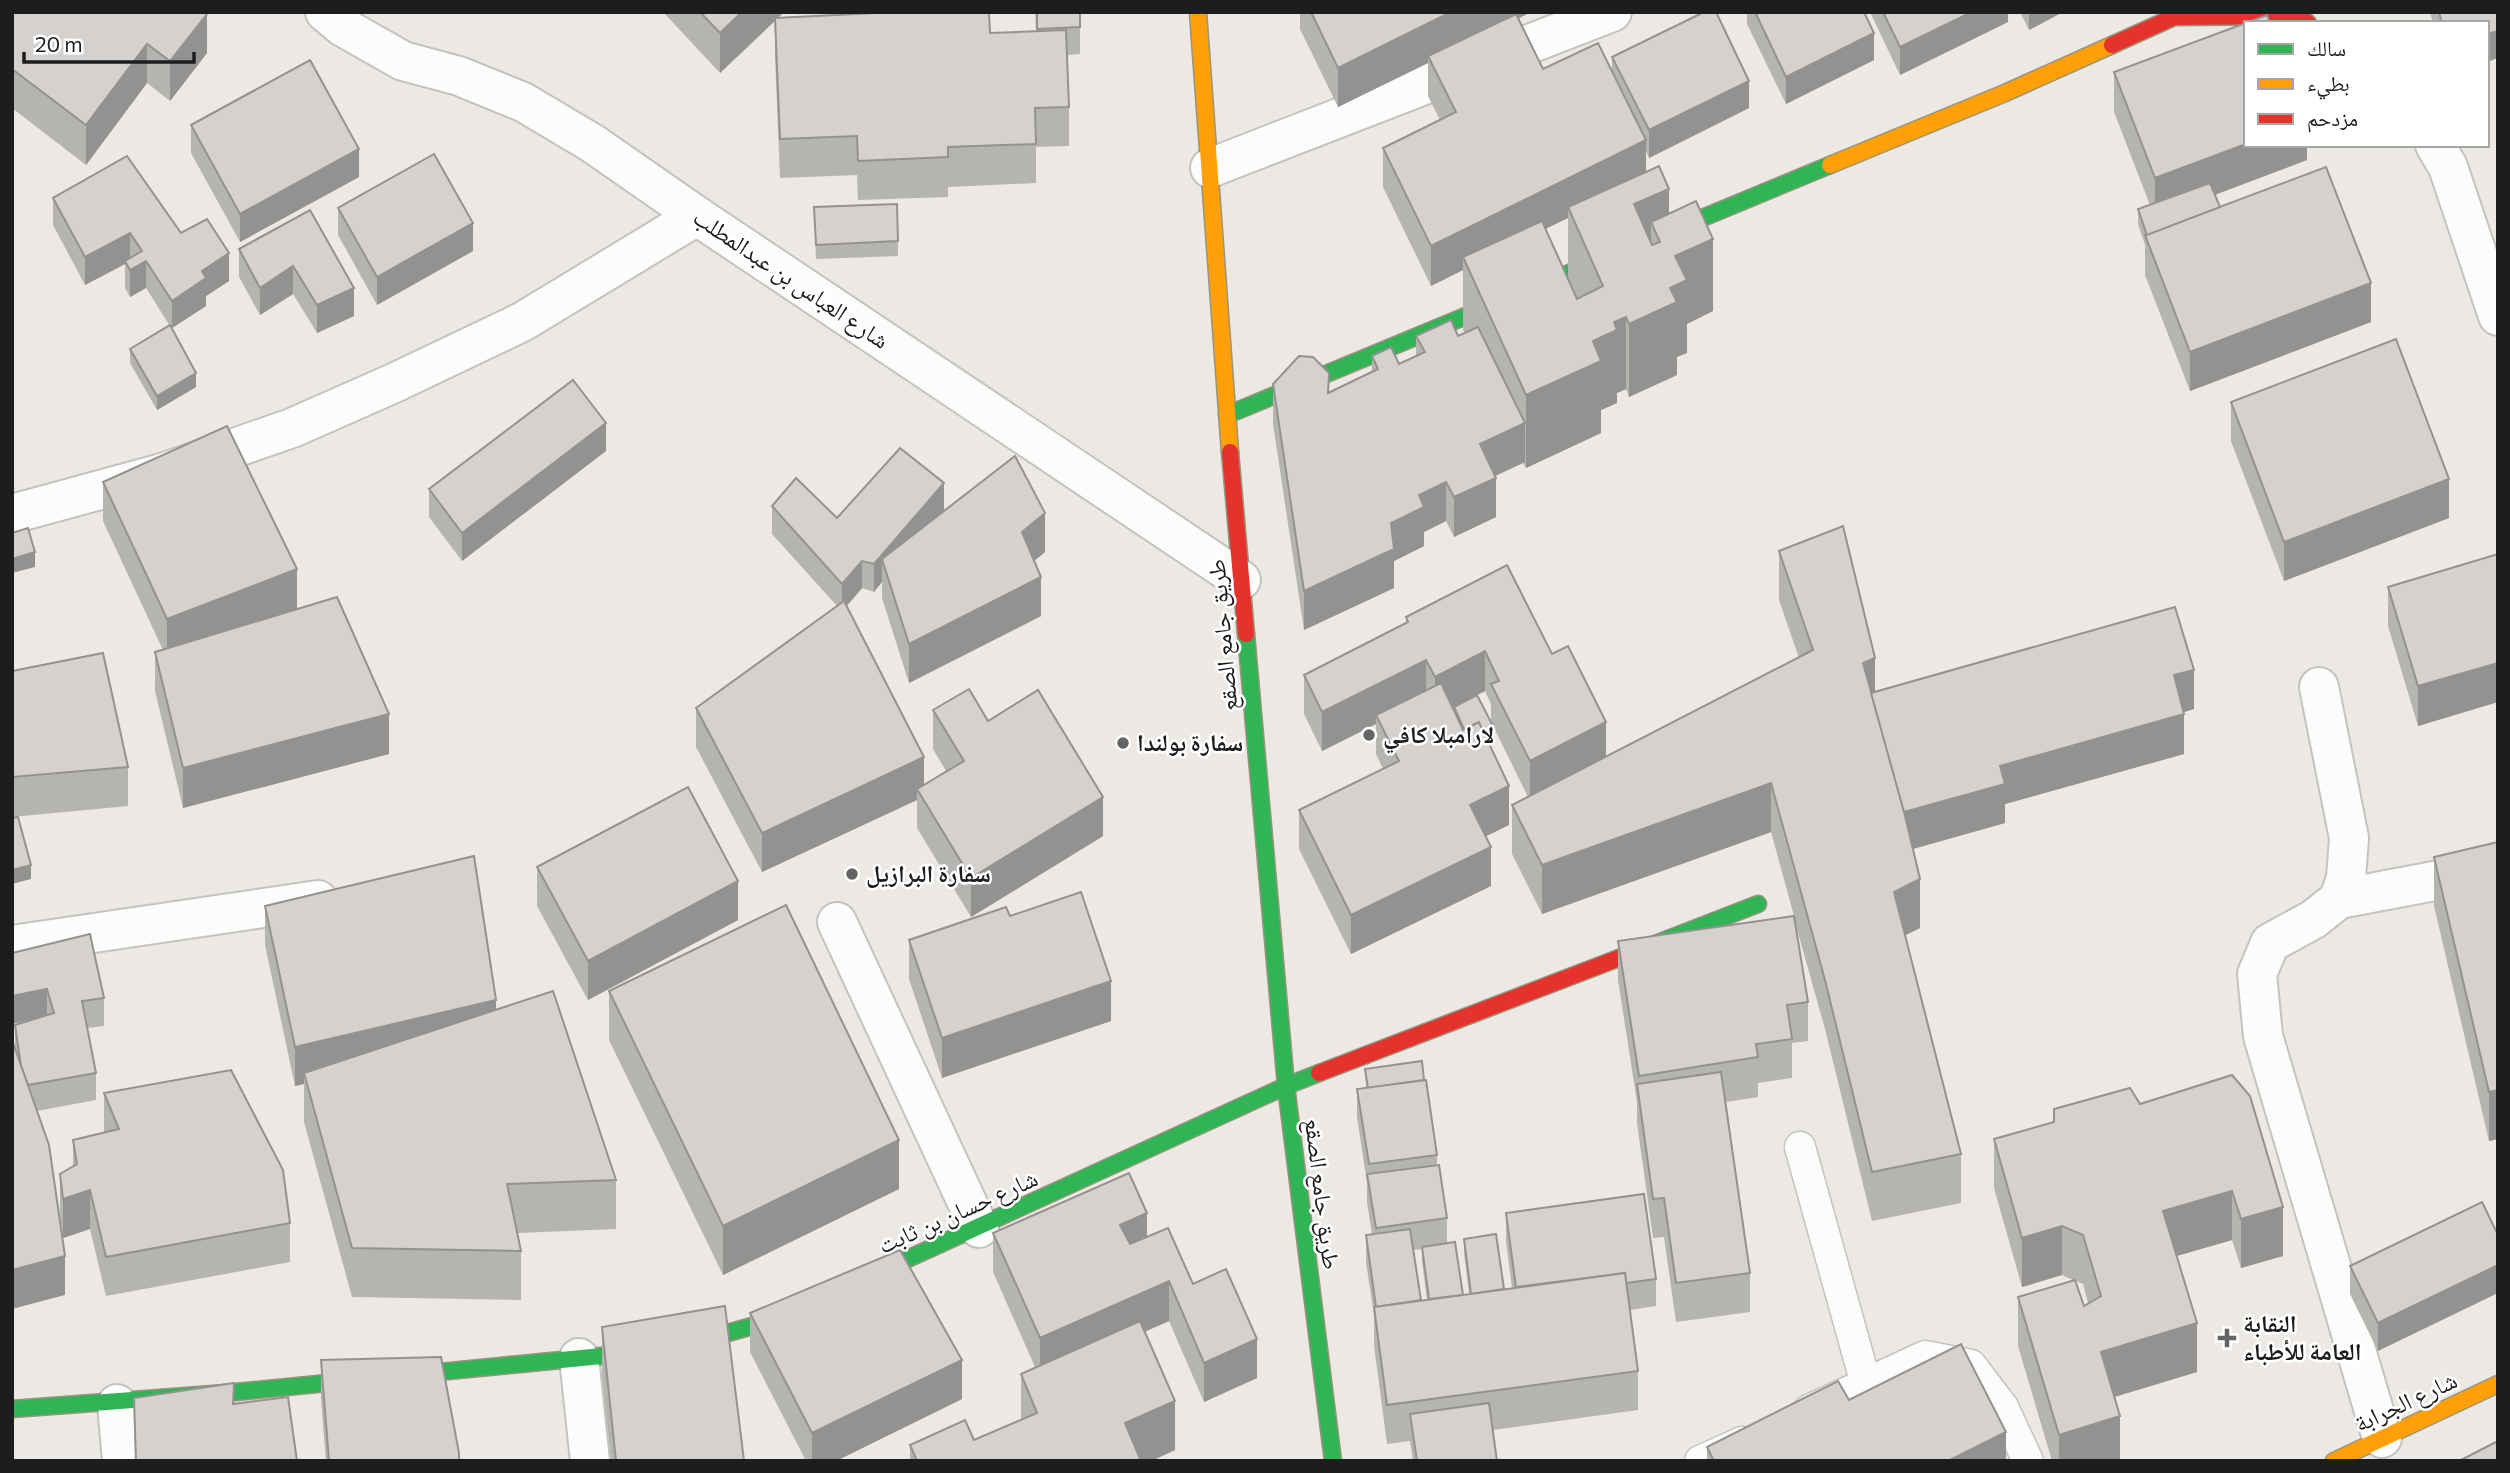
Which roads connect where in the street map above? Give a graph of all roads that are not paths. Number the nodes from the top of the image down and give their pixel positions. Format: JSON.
{"nodes":[{"id":1,"x":325,"y":12,"type":"edge"},
{"id":2,"x":1198,"y":12,"type":"edge"},
{"id":3,"x":1612,"y":12,"type":"edge"},
{"id":4,"x":2305,"y":21,"type":"edge"},
{"id":5,"x":2436,"y":147,"type":"edge"},
{"id":6,"x":1210,"y":168,"type":"junction"},
{"id":7,"x":697,"y":216,"type":"junction"},
{"id":8,"x":2498,"y":316,"type":"edge"},
{"id":9,"x":1227,"y":415,"type":"junction"},
{"id":10,"x":12,"y":514,"type":"edge"},
{"id":11,"x":1241,"y":580,"type":"junction"},
{"id":12,"x":2319,"y":687,"type":"dead end"},
{"id":13,"x":2498,"y":869,"type":"edge"},
{"id":14,"x":350,"y":896,"type":"edge"},
{"id":15,"x":2339,"y":899,"type":"junction"},
{"id":16,"x":1758,"y":904,"type":"dead end"},
{"id":17,"x":837,"y":922,"type":"dead end"},
{"id":18,"x":12,"y":945,"type":"edge"},
{"id":19,"x":1286,"y":1086,"type":"junction"},
{"id":20,"x":1800,"y":1147,"type":"dead end"},
{"id":21,"x":979,"y":1228,"type":"junction"},
{"id":22,"x":846,"y":1287,"type":"edge"},
{"id":23,"x":810,"y":1303,"type":"edge"},
{"id":24,"x":579,"y":1358,"type":"junction"},
{"id":25,"x":1866,"y":1384,"type":"junction"},
{"id":26,"x":2498,"y":1384,"type":"edge"},
{"id":27,"x":117,"y":1404,"type":"junction"},
{"id":28,"x":12,"y":1409,"type":"edge"},
{"id":29,"x":2382,"y":1438,"type":"junction"},
{"id":30,"x":122,"y":1461,"type":"edge"},
{"id":31,"x":590,"y":1461,"type":"edge"},
{"id":32,"x":1333,"y":1461,"type":"edge"},
{"id":33,"x":1700,"y":1461,"type":"edge"},
{"id":34,"x":2028,"y":1461,"type":"edge"},
{"id":35,"x":2334,"y":1461,"type":"edge"}],
"edges":[{"from":1,"to":7,"type":"street","name":"شارع العباس بن عبدالمطلب"},
{"from":2,"to":6,"type":"street","name":"طريق جامع الصقع"},
{"from":3,"to":6,"type":"street"},
{"from":4,"to":9,"type":"street"},
{"from":5,"to":8,"type":"street"},
{"from":6,"to":9,"type":"street","name":"طريق جامع الصقع"},
{"from":7,"to":10,"type":"street"},
{"from":7,"to":11,"type":"street","name":"شارع العباس بن عبدالمطلب"},
{"from":9,"to":11,"type":"street","name":"طريق جامع الصقع"},
{"from":11,"to":19,"type":"street","name":"طريق جامع الصقع"},
{"from":12,"to":15,"type":"street"},
{"from":13,"to":15,"type":"street"},
{"from":14,"to":18,"type":"street"},
{"from":15,"to":29,"type":"street"},
{"from":16,"to":19,"type":"street","name":"شارع حسان بن ثابت"},
{"from":17,"to":21,"type":"street"},
{"from":19,"to":21,"type":"street","name":"شارع حسان بن ثابت"},
{"from":19,"to":32,"type":"street","name":"طريق جامع الصقع"},
{"from":20,"to":25,"type":"lane"},
{"from":21,"to":22,"type":"street","name":"شارع حسان بن ثابت"},
{"from":23,"to":24,"type":"street"},
{"from":24,"to":27,"type":"street"},
{"from":24,"to":31,"type":"street"},
{"from":25,"to":33,"type":"lane"},
{"from":25,"to":34,"type":"lane"},
{"from":26,"to":29,"type":"street","name":"شارع الجرابة"},
{"from":27,"to":28,"type":"street"},
{"from":27,"to":30,"type":"street"},
{"from":29,"to":35,"type":"street","name":"شارع الجرابة"}]}
